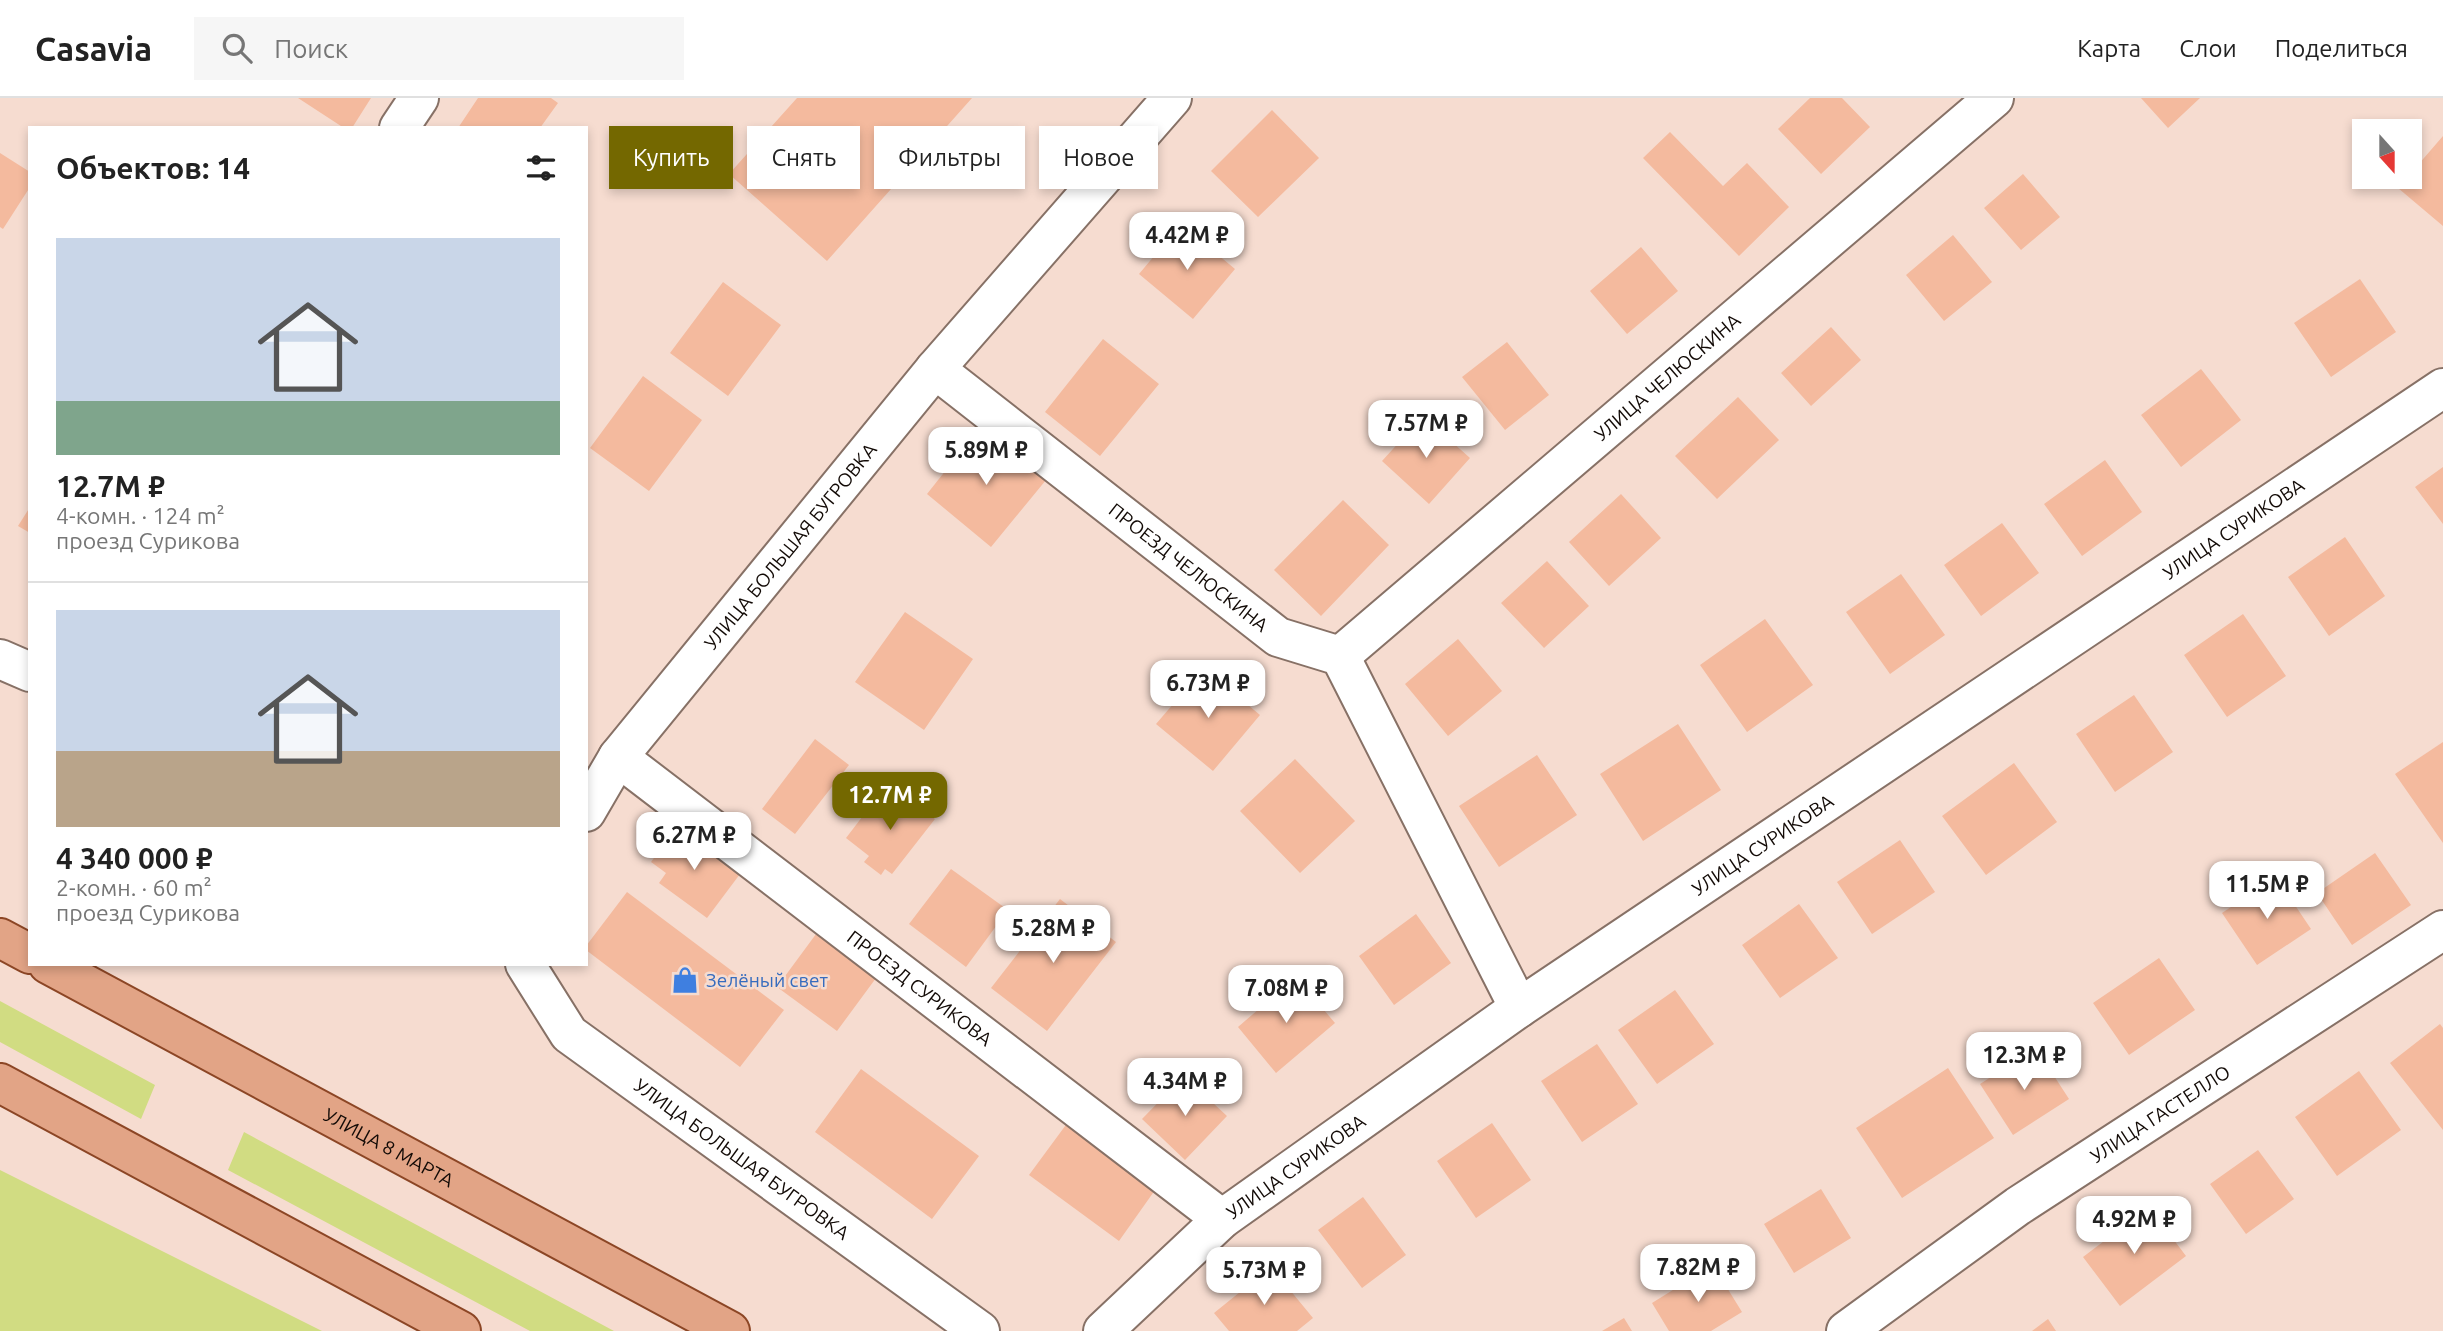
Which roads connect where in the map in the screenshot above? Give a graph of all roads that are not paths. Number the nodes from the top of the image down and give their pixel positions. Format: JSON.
{"nodes":[{"id":1,"x":419,"y":98,"type":"edge"},
{"id":2,"x":1172,"y":98,"type":"edge"},
{"id":3,"x":1994,"y":98,"type":"edge"},
{"id":4,"x":400,"y":126,"type":"edge"},
{"id":5,"x":935,"y":369,"type":"junction"},
{"id":6,"x":2443,"y":388,"type":"edge"},
{"id":7,"x":1340,"y":656,"type":"junction"},
{"id":8,"x":0,"y":659,"type":"edge"},
{"id":9,"x":28,"y":671,"type":"edge"},
{"id":10,"x":618,"y":757,"type":"junction"},
{"id":11,"x":588,"y":809,"type":"edge"},
{"id":12,"x":2443,"y":930,"type":"edge"},
{"id":13,"x":0,"y":938,"type":"edge"},
{"id":14,"x":28,"y":953,"type":"edge"},
{"id":15,"x":52,"y":966,"type":"edge"},
{"id":16,"x":525,"y":966,"type":"edge"},
{"id":17,"x":1519,"y":1008,"type":"junction"},
{"id":18,"x":0,"y":1083,"type":"edge"},
{"id":19,"x":1222,"y":1219,"type":"junction"},
{"id":20,"x":461,"y":1331,"type":"edge"},
{"id":21,"x":730,"y":1331,"type":"edge"},
{"id":22,"x":980,"y":1331,"type":"edge"},
{"id":23,"x":1103,"y":1331,"type":"edge"},
{"id":24,"x":1846,"y":1331,"type":"edge"}],
"edges":[{"from":1,"to":4,"type":"street"},
{"from":2,"to":5,"type":"street","name":"УЛИЦА БОЛЬШАЯ БУГРОВКА"},
{"from":3,"to":7,"type":"street","name":"УЛИЦА ЧЕЛЮСКИНА"},
{"from":5,"to":7,"type":"street","name":"ПРОЕЗД ЧЕЛЮСКИНА"},
{"from":5,"to":10,"type":"street","name":"УЛИЦА БОЛЬШАЯ БУГРОВКА"},
{"from":6,"to":17,"type":"street","name":"УЛИЦА СУРИКОВА"},
{"from":7,"to":17,"type":"street"},
{"from":8,"to":9,"type":"street"},
{"from":10,"to":11,"type":"street","name":"УЛИЦА БОЛЬШАЯ БУГРОВКА"},
{"from":10,"to":19,"type":"street","name":"ПРОЕЗД СУРИКОВА"},
{"from":12,"to":24,"type":"street","name":"УЛИЦА ГАСТЕЛЛО"},
{"from":13,"to":14,"type":"main road"},
{"from":15,"to":21,"type":"main road","name":"УЛИЦА 8 МАРТА"},
{"from":16,"to":22,"type":"street","name":"УЛИЦА БОЛЬШАЯ БУГРОВКА"},
{"from":17,"to":19,"type":"street","name":"УЛИЦА СУРИКОВА"},
{"from":18,"to":20,"type":"main road"},
{"from":19,"to":23,"type":"street","name":"УЛИЦА СУРИКОВА"}]}
